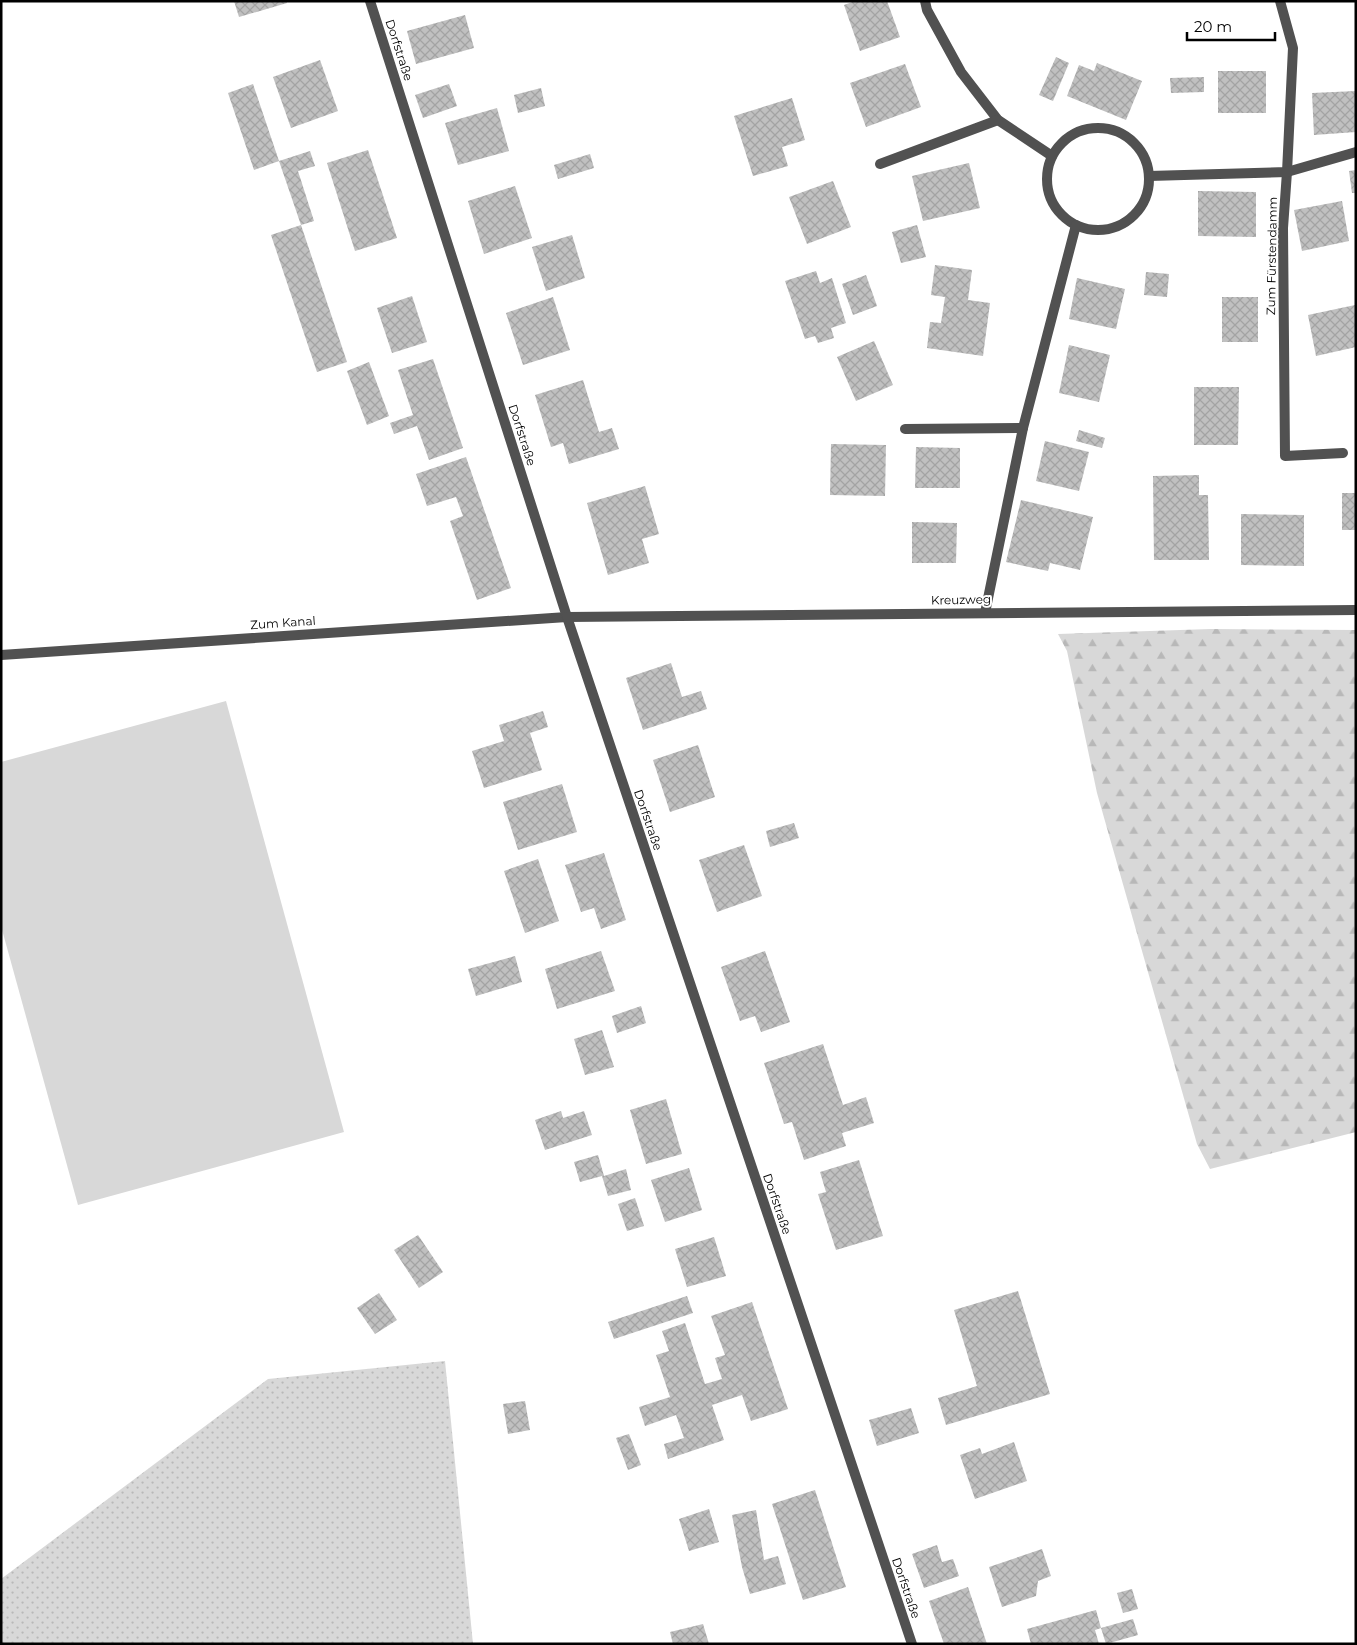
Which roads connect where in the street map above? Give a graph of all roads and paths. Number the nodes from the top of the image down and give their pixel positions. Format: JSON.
{"nodes":[{"id":1,"x":370,"y":1,"type":"edge"},
{"id":2,"x":925,"y":1,"type":"edge"},
{"id":3,"x":1280,"y":1,"type":"edge"},
{"id":4,"x":998,"y":120,"type":"junction"},
{"id":5,"x":1356,"y":152,"type":"edge"},
{"id":6,"x":1052,"y":156,"type":"junction"},
{"id":7,"x":880,"y":164,"type":"dead end"},
{"id":8,"x":1287,"y":172,"type":"junction"},
{"id":9,"x":1149,"y":176,"type":"junction"},
{"id":10,"x":1076,"y":225,"type":"junction"},
{"id":11,"x":1024,"y":428,"type":"junction"},
{"id":12,"x":905,"y":429,"type":"dead end"},
{"id":13,"x":1343,"y":453,"type":"dead end"},
{"id":14,"x":1356,"y":610,"type":"edge"},
{"id":15,"x":986,"y":613,"type":"junction"},
{"id":16,"x":567,"y":617,"type":"junction"},
{"id":17,"x":1,"y":655,"type":"edge"},
{"id":18,"x":912,"y":1644,"type":"edge"}],
"edges":[{"from":1,"to":16,"type":"street","name":"Dorfstraße"},
{"from":2,"to":4,"type":"street"},
{"from":3,"to":8,"type":"street","name":"Zum Fürstendamm"},
{"from":4,"to":6,"type":"street"},
{"from":4,"to":7,"type":"street"},
{"from":5,"to":8,"type":"street"},
{"from":6,"to":9,"type":"street"},
{"from":6,"to":10,"type":"street"},
{"from":8,"to":9,"type":"street"},
{"from":8,"to":13,"type":"street","name":"Zum Fürstendamm"},
{"from":9,"to":10,"type":"street"},
{"from":10,"to":11,"type":"street"},
{"from":11,"to":12,"type":"street"},
{"from":11,"to":15,"type":"street"},
{"from":14,"to":15,"type":"street","name":"Kreuzweg"},
{"from":15,"to":16,"type":"street","name":"Kreuzweg"},
{"from":16,"to":17,"type":"street","name":"Zum Kanal"},
{"from":16,"to":18,"type":"street","name":"Dorfstraße"}]}
